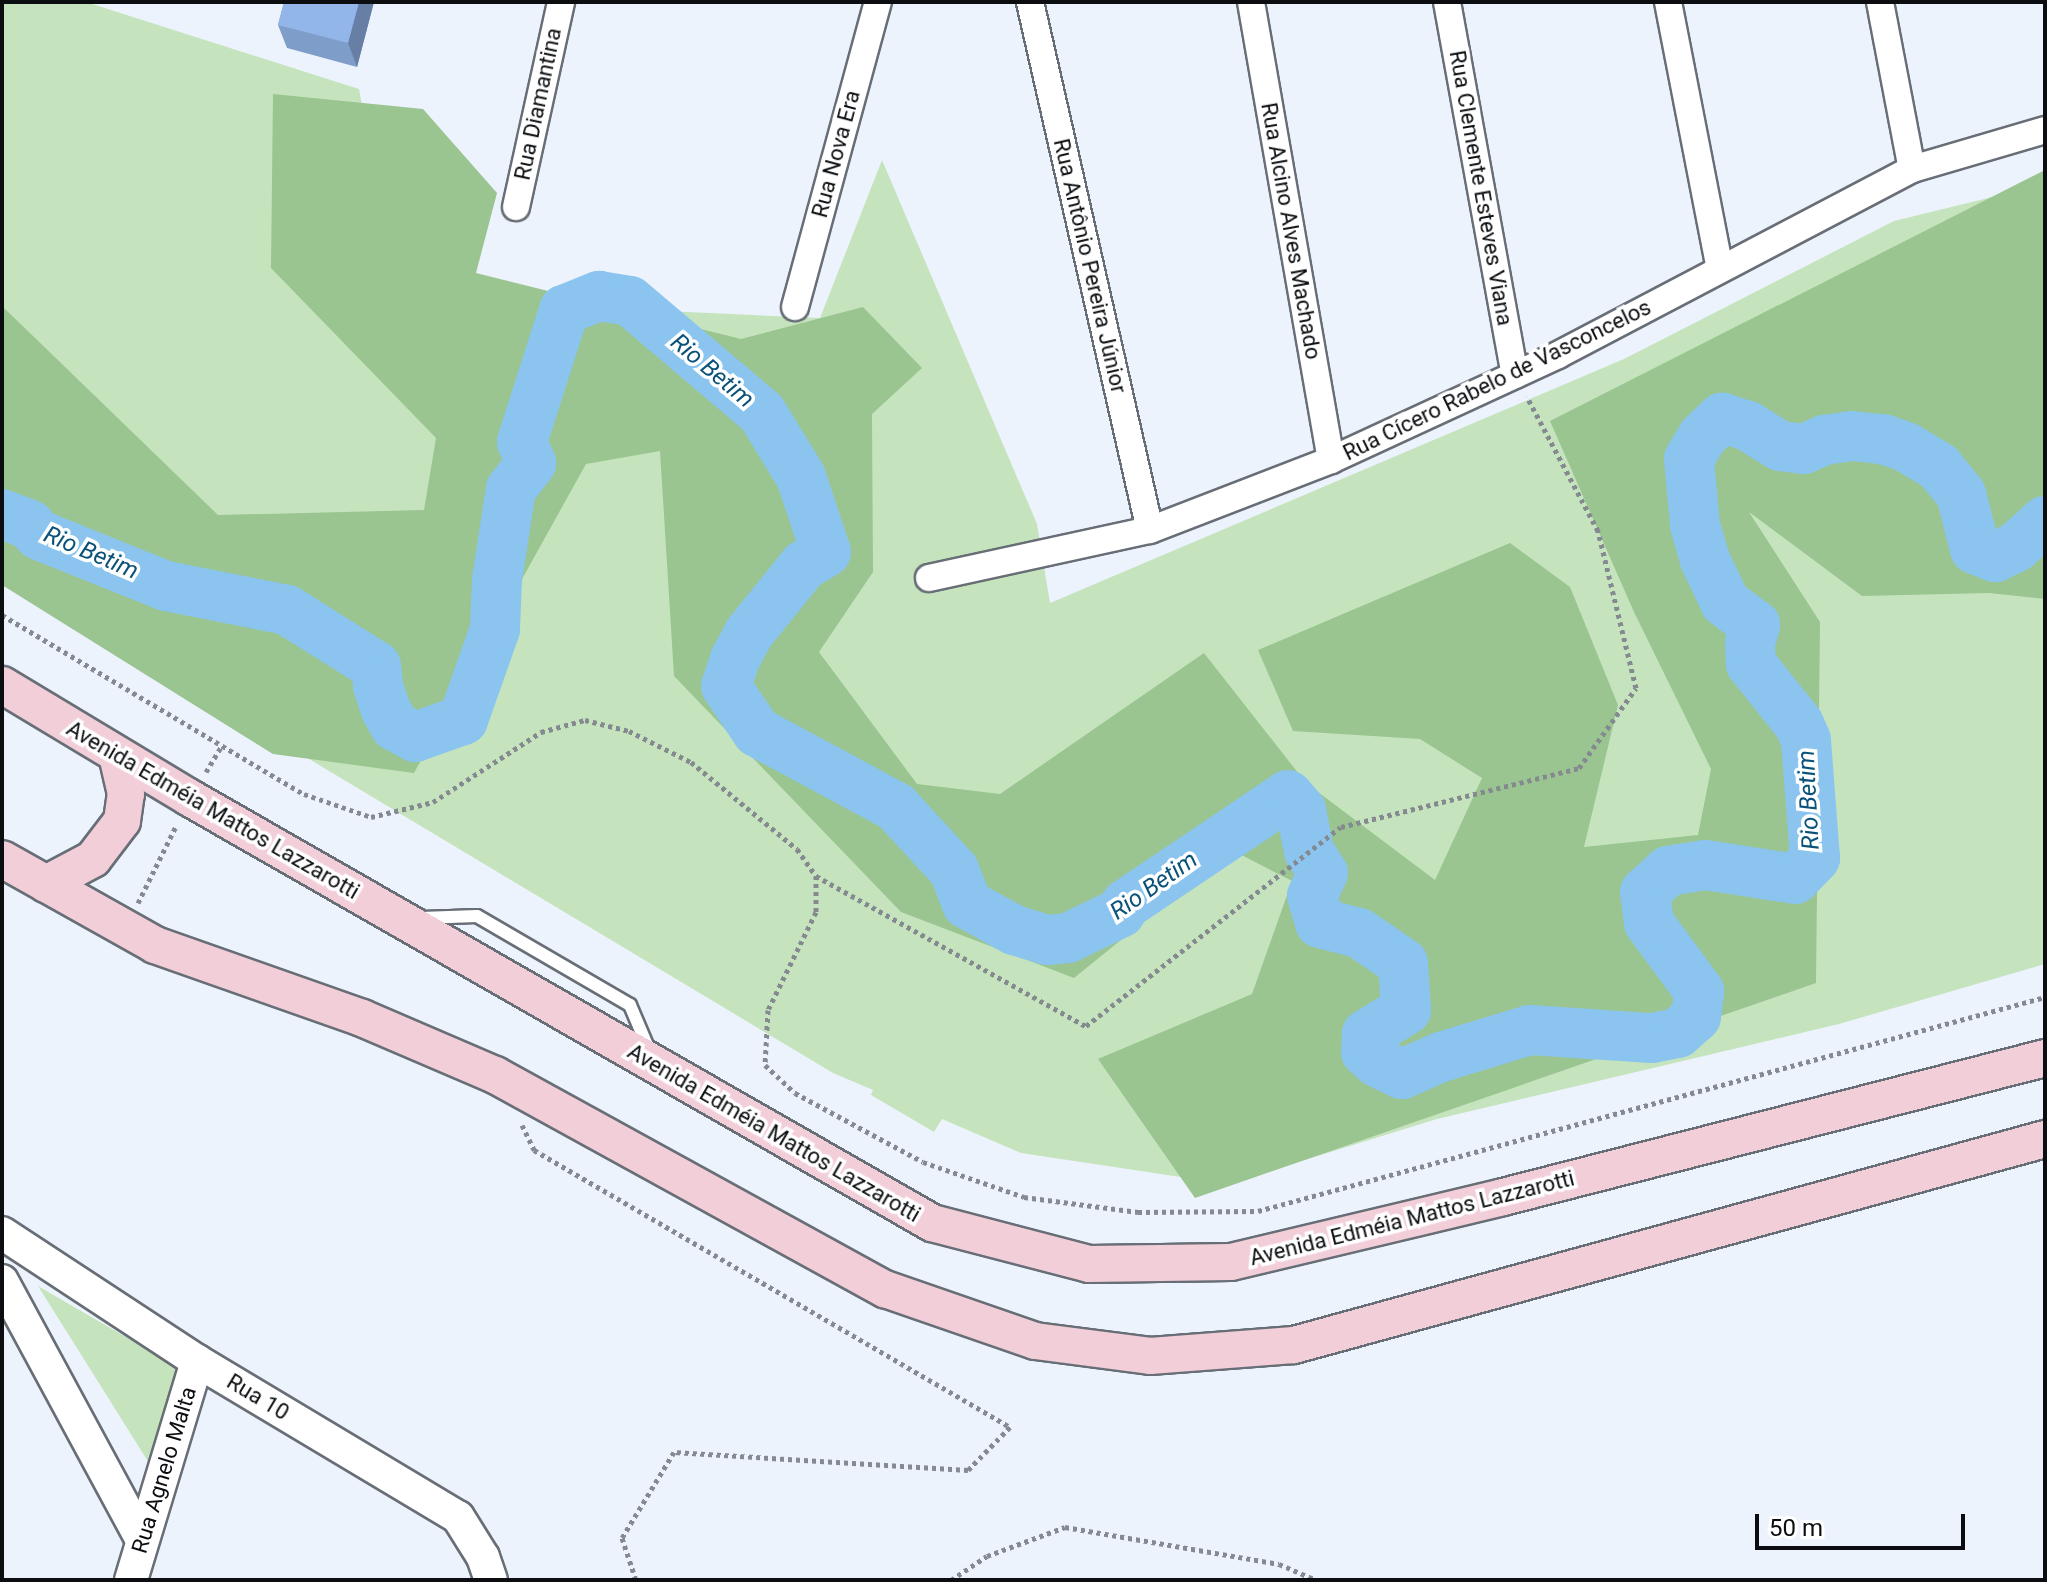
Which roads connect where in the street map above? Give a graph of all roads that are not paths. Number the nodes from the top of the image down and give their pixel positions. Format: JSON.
{"nodes":[{"id":1,"x":561,"y":2,"type":"edge"},
{"id":2,"x":878,"y":2,"type":"edge"},
{"id":3,"x":1030,"y":2,"type":"edge"},
{"id":4,"x":1251,"y":2,"type":"edge"},
{"id":5,"x":1447,"y":2,"type":"edge"},
{"id":6,"x":1668,"y":2,"type":"edge"},
{"id":7,"x":1880,"y":2,"type":"edge"},
{"id":8,"x":2045,"y":130,"type":"edge"},
{"id":9,"x":1912,"y":169,"type":"junction"},
{"id":10,"x":516,"y":207,"type":"dead end"},
{"id":11,"x":1720,"y":269,"type":"junction"},
{"id":12,"x":795,"y":307,"type":"dead end"},
{"id":13,"x":1515,"y":375,"type":"junction"},
{"id":14,"x":1331,"y":460,"type":"junction"},
{"id":15,"x":1150,"y":530,"type":"junction"},
{"id":16,"x":929,"y":578,"type":"dead end"},
{"id":17,"x":2,"y":685,"type":"edge"},
{"id":18,"x":117,"y":755,"type":"junction"},
{"id":19,"x":2,"y":859,"type":"edge"},
{"id":20,"x":46,"y":884,"type":"junction"},
{"id":21,"x":2045,"y":1058,"type":"edge"},
{"id":22,"x":2045,"y":1139,"type":"edge"},
{"id":23,"x":2,"y":1233,"type":"edge"},
{"id":24,"x":2,"y":1281,"type":"edge"},
{"id":25,"x":197,"y":1361,"type":"junction"},
{"id":26,"x":142,"y":1540,"type":"junction"},
{"id":27,"x":131,"y":1580,"type":"edge"},
{"id":28,"x":491,"y":1580,"type":"edge"}],
"edges":[{"from":1,"to":10,"type":"street","name":"Rua Diamantina"},
{"from":2,"to":12,"type":"street","name":"Rua Nova Era"},
{"from":3,"to":15,"type":"street","name":"Rua Antônio Pereira Júnior"},
{"from":4,"to":14,"type":"street","name":"Rua Alcino Alves Machado"},
{"from":5,"to":13,"type":"street","name":"Rua Clemente Esteves Viana"},
{"from":6,"to":11,"type":"street"},
{"from":7,"to":9,"type":"street"},
{"from":8,"to":9,"type":"street","name":"Rua Cícero Rabelo de Vasconcelos"},
{"from":9,"to":11,"type":"street","name":"Rua Cícero Rabelo de Vasconcelos"},
{"from":11,"to":13,"type":"street","name":"Rua Cícero Rabelo de Vasconcelos"},
{"from":13,"to":14,"type":"street","name":"Rua Cícero Rabelo de Vasconcelos"},
{"from":14,"to":15,"type":"street","name":"Rua Cícero Rabelo de Vasconcelos"},
{"from":15,"to":16,"type":"street","name":"Rua Cícero Rabelo de Vasconcelos"},
{"from":17,"to":18,"type":"main road","name":"Avenida Edméia Mattos Lazzarotti"},
{"from":18,"to":20,"type":"main road"},
{"from":18,"to":21,"type":"main road","name":"Avenida Edméia Mattos Lazzarotti"},
{"from":19,"to":20,"type":"main road"},
{"from":20,"to":22,"type":"main road"},
{"from":23,"to":25,"type":"street","name":"Rua 10"},
{"from":24,"to":26,"type":"street"},
{"from":25,"to":26,"type":"street","name":"Rua Agnelo Malta"},
{"from":25,"to":28,"type":"street","name":"Rua 10"},
{"from":26,"to":27,"type":"street","name":"Rua Agnelo Malta"}]}
